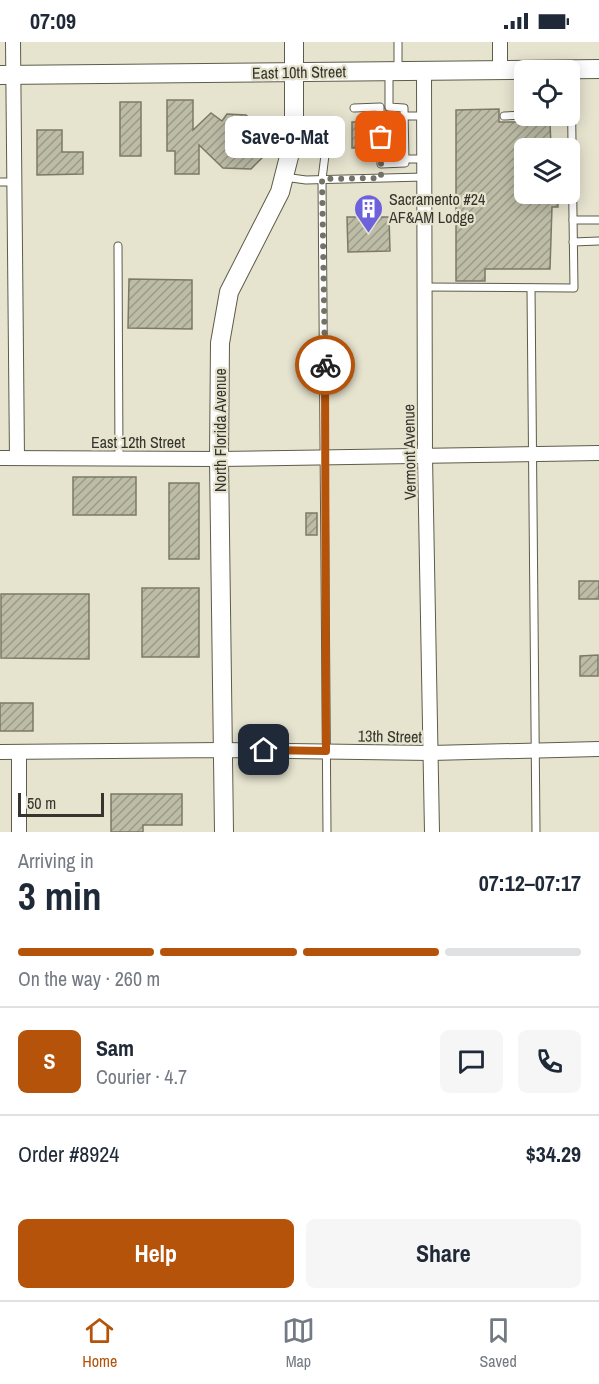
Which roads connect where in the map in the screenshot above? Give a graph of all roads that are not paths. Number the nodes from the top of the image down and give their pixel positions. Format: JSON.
{"nodes":[{"id":1,"x":13,"y":42,"type":"edge"},
{"id":2,"x":294,"y":42,"type":"edge"},
{"id":3,"x":398,"y":42,"type":"edge"},
{"id":4,"x":500,"y":42,"type":"edge"},
{"id":5,"x":599,"y":69,"type":"edge"},
{"id":6,"x":500,"y":70,"type":"junction"},
{"id":7,"x":514,"y":70,"type":"edge"},
{"id":8,"x":580,"y":70,"type":"edge"},
{"id":9,"x":393,"y":71,"type":"junction"},
{"id":10,"x":424,"y":71,"type":"junction"},
{"id":11,"x":294,"y":72,"type":"junction"},
{"id":12,"x":7,"y":75,"type":"edge"},
{"id":13,"x":380,"y":107,"type":"junction"},
{"id":14,"x":389,"y":107,"type":"junction"},
{"id":15,"x":354,"y":108,"type":"dead end"},
{"id":16,"x":424,"y":116,"type":"junction"},
{"id":17,"x":504,"y":116,"type":"dead end"},
{"id":18,"x":514,"y":116,"type":"edge"},
{"id":19,"x":402,"y":121,"type":"junction"},
{"id":20,"x":572,"y":126,"type":"edge"},
{"id":21,"x":294,"y":137,"type":"junction"},
{"id":22,"x":424,"y":159,"type":"junction"},
{"id":23,"x":405,"y":161,"type":"junction"},
{"id":24,"x":381,"y":164,"type":"junction"},
{"id":25,"x":284,"y":177,"type":"junction"},
{"id":26,"x":424,"y":177,"type":"junction"},
{"id":27,"x":381,"y":178,"type":"junction"},
{"id":28,"x":405,"y":178,"type":"junction"},
{"id":29,"x":322,"y":179,"type":"junction"},
{"id":30,"x":0,"y":182,"type":"edge"},
{"id":31,"x":15,"y":182,"type":"junction"},
{"id":32,"x":573,"y":220,"type":"junction"},
{"id":33,"x":599,"y":220,"type":"edge"},
{"id":34,"x":573,"y":242,"type":"junction"},
{"id":35,"x":599,"y":242,"type":"edge"},
{"id":36,"x":118,"y":246,"type":"dead end"},
{"id":37,"x":424,"y":287,"type":"junction"},
{"id":38,"x":531,"y":288,"type":"junction"},
{"id":39,"x":599,"y":453,"type":"edge"},
{"id":40,"x":534,"y":455,"type":"junction"},
{"id":41,"x":425,"y":457,"type":"junction"},
{"id":42,"x":0,"y":458,"type":"edge"},
{"id":43,"x":17,"y":458,"type":"junction"},
{"id":44,"x":119,"y":458,"type":"junction"},
{"id":45,"x":326,"y":458,"type":"junction"},
{"id":46,"x":219,"y":459,"type":"junction"},
{"id":47,"x":599,"y":749,"type":"edge"},
{"id":48,"x":222,"y":750,"type":"junction"},
{"id":49,"x":535,"y":750,"type":"junction"},
{"id":50,"x":326,"y":751,"type":"junction"},
{"id":51,"x":0,"y":752,"type":"edge"},
{"id":52,"x":19,"y":752,"type":"junction"},
{"id":53,"x":431,"y":753,"type":"junction"},
{"id":54,"x":19,"y":832,"type":"edge"},
{"id":55,"x":224,"y":832,"type":"edge"},
{"id":56,"x":327,"y":832,"type":"edge"},
{"id":57,"x":432,"y":832,"type":"edge"},
{"id":58,"x":536,"y":832,"type":"edge"}],
"edges":[{"from":1,"to":12,"type":"street"},
{"from":2,"to":11,"type":"main road","name":"North Florida Avenue"},
{"from":3,"to":9,"type":"lane"},
{"from":4,"to":6,"type":"street"},
{"from":5,"to":8,"type":"main road","name":"East 10th Street"},
{"from":6,"to":7,"type":"main road","name":"East 10th Street"},
{"from":6,"to":10,"type":"main road","name":"East 10th Street"},
{"from":9,"to":10,"type":"main road","name":"East 10th Street"},
{"from":9,"to":11,"type":"main road","name":"East 10th Street"},
{"from":9,"to":14,"type":"lane"},
{"from":10,"to":16,"type":"street","name":"Vermont Avenue"},
{"from":11,"to":12,"type":"main road","name":"East 10th Street"},
{"from":11,"to":21,"type":"main road","name":"North Florida Avenue"},
{"from":12,"to":31,"type":"street"},
{"from":13,"to":14,"type":"lane"},
{"from":13,"to":15,"type":"lane"},
{"from":13,"to":24,"type":"lane"},
{"from":14,"to":19,"type":"lane"},
{"from":16,"to":19,"type":"lane"},
{"from":16,"to":22,"type":"street","name":"Vermont Avenue"},
{"from":17,"to":18,"type":"lane"},
{"from":19,"to":23,"type":"lane"},
{"from":20,"to":32,"type":"lane"},
{"from":21,"to":25,"type":"main road","name":"North Florida Avenue"},
{"from":21,"to":29,"type":"lane"},
{"from":22,"to":23,"type":"lane"},
{"from":22,"to":26,"type":"street","name":"Vermont Avenue"},
{"from":23,"to":24,"type":"lane"},
{"from":23,"to":28,"type":"lane"},
{"from":24,"to":27,"type":"lane"},
{"from":25,"to":29,"type":"lane"},
{"from":25,"to":46,"type":"main road","name":"North Florida Avenue"},
{"from":26,"to":28,"type":"lane"},
{"from":26,"to":37,"type":"street","name":"Vermont Avenue"},
{"from":27,"to":28,"type":"lane"},
{"from":27,"to":29,"type":"lane"},
{"from":29,"to":45,"type":"lane"},
{"from":30,"to":31,"type":"lane"},
{"from":31,"to":43,"type":"street"},
{"from":32,"to":33,"type":"lane"},
{"from":32,"to":34,"type":"lane"},
{"from":34,"to":35,"type":"lane"},
{"from":34,"to":38,"type":"lane"},
{"from":36,"to":44,"type":"lane"},
{"from":37,"to":38,"type":"lane"},
{"from":37,"to":41,"type":"street","name":"Vermont Avenue"},
{"from":38,"to":40,"type":"lane"},
{"from":39,"to":40,"type":"street","name":"East 12th Street"},
{"from":40,"to":41,"type":"street","name":"East 12th Street"},
{"from":40,"to":49,"type":"lane"},
{"from":41,"to":45,"type":"street","name":"East 12th Street"},
{"from":41,"to":53,"type":"street","name":"Vermont Avenue"},
{"from":42,"to":43,"type":"street","name":"East 12th Street"},
{"from":43,"to":44,"type":"street","name":"East 12th Street"},
{"from":44,"to":46,"type":"street","name":"East 12th Street"},
{"from":45,"to":46,"type":"street","name":"East 12th Street"},
{"from":45,"to":50,"type":"lane"},
{"from":46,"to":48,"type":"main road","name":"North Florida Avenue"},
{"from":47,"to":49,"type":"street","name":"13th Street"},
{"from":48,"to":50,"type":"street","name":"13th Street"},
{"from":48,"to":52,"type":"street","name":"13th Street"},
{"from":48,"to":55,"type":"main road","name":"North Florida Avenue"},
{"from":49,"to":53,"type":"street","name":"13th Street"},
{"from":49,"to":58,"type":"lane"},
{"from":50,"to":53,"type":"street","name":"13th Street"},
{"from":50,"to":56,"type":"lane"},
{"from":51,"to":52,"type":"street","name":"13th Street"},
{"from":52,"to":54,"type":"street"},
{"from":53,"to":57,"type":"street","name":"Vermont Avenue"}]}
